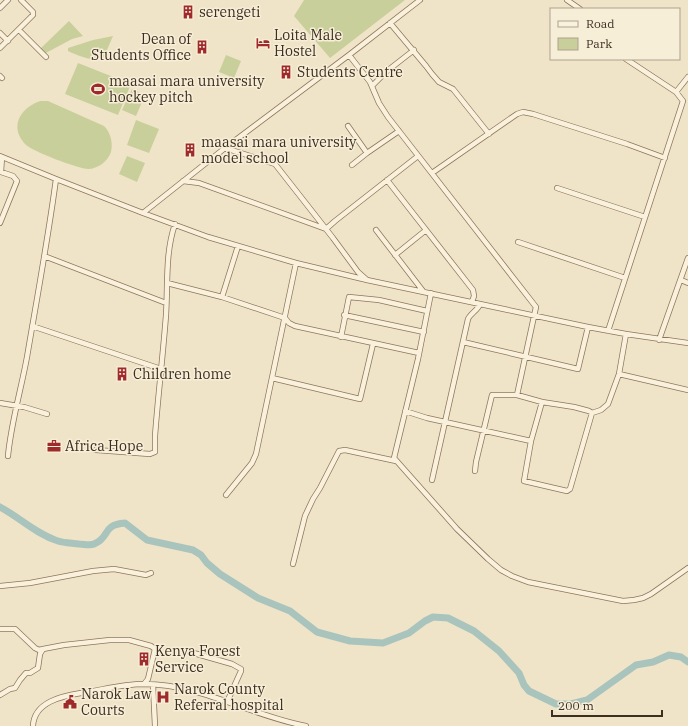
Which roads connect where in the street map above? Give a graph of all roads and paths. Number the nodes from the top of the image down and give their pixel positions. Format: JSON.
{"nodes":[{"id":1,"x":8,"y":0,"type":"edge"},
{"id":2,"x":22,"y":0,"type":"edge"},
{"id":3,"x":420,"y":0,"type":"edge"},
{"id":4,"x":567,"y":0,"type":"edge"},
{"id":5,"x":0,"y":8,"type":"edge"},
{"id":6,"x":579,"y":8,"type":"edge"},
{"id":7,"x":390,"y":22,"type":"junction"},
{"id":8,"x":19,"y":30,"type":"junction"},
{"id":9,"x":0,"y":33,"type":"edge"},
{"id":10,"x":8,"y":41,"type":"junction"},
{"id":11,"x":0,"y":48,"type":"edge"},
{"id":12,"x":414,"y":50,"type":"junction"},
{"id":13,"x":349,"y":55,"type":"junction"},
{"id":14,"x":46,"y":57,"type":"dead end"},
{"id":15,"x":628,"y":60,"type":"edge"},
{"id":16,"x":688,"y":77,"type":"edge"},
{"id":17,"x":372,"y":86,"type":"junction"},
{"id":18,"x":676,"y":92,"type":"junction"},
{"id":19,"x":683,"y":101,"type":"junction"},
{"id":20,"x":688,"y":107,"type":"edge"},
{"id":21,"x":348,"y":126,"type":"dead end"},
{"id":22,"x":399,"y":131,"type":"junction"},
{"id":23,"x":489,"y":134,"type":"junction"},
{"id":24,"x":225,"y":148,"type":"junction"},
{"id":25,"x":367,"y":152,"type":"junction"},
{"id":26,"x":1,"y":156,"type":"edge"},
{"id":27,"x":418,"y":156,"type":"junction"},
{"id":28,"x":665,"y":158,"type":"junction"},
{"id":29,"x":352,"y":165,"type":"dead end"},
{"id":30,"x":0,"y":172,"type":"edge"},
{"id":31,"x":432,"y":173,"type":"junction"},
{"id":32,"x":56,"y":180,"type":"junction"},
{"id":33,"x":387,"y":180,"type":"junction"},
{"id":34,"x":183,"y":181,"type":"junction"},
{"id":35,"x":557,"y":188,"type":"dead end"},
{"id":36,"x":143,"y":213,"type":"junction"},
{"id":37,"x":645,"y":217,"type":"junction"},
{"id":38,"x":0,"y":223,"type":"edge"},
{"id":39,"x":175,"y":224,"type":"junction"},
{"id":40,"x":326,"y":229,"type":"junction"},
{"id":41,"x":376,"y":230,"type":"dead end"},
{"id":42,"x":426,"y":230,"type":"junction"},
{"id":43,"x":518,"y":242,"type":"dead end"},
{"id":44,"x":238,"y":246,"type":"junction"},
{"id":45,"x":395,"y":255,"type":"junction"},
{"id":46,"x":44,"y":256,"type":"junction"},
{"id":47,"x":688,"y":258,"type":"edge"},
{"id":48,"x":296,"y":263,"type":"junction"},
{"id":49,"x":625,"y":278,"type":"junction"},
{"id":50,"x":367,"y":280,"type":"junction"},
{"id":51,"x":681,"y":280,"type":"junction"},
{"id":52,"x":167,"y":283,"type":"junction"},
{"id":53,"x":688,"y":283,"type":"edge"},
{"id":54,"x":424,"y":291,"type":"junction"},
{"id":55,"x":431,"y":293,"type":"junction"},
{"id":56,"x":222,"y":297,"type":"junction"},
{"id":57,"x":472,"y":302,"type":"junction"},
{"id":58,"x":166,"y":303,"type":"junction"},
{"id":59,"x":480,"y":304,"type":"junction"},
{"id":60,"x":427,"y":311,"type":"junction"},
{"id":61,"x":344,"y":315,"type":"junction"},
{"id":62,"x":535,"y":315,"type":"junction"},
{"id":63,"x":285,"y":318,"type":"junction"},
{"id":64,"x":32,"y":326,"type":"junction"},
{"id":65,"x":588,"y":327,"type":"junction"},
{"id":66,"x":608,"y":331,"type":"junction"},
{"id":67,"x":423,"y":332,"type":"junction"},
{"id":68,"x":626,"y":334,"type":"junction"},
{"id":69,"x":341,"y":337,"type":"junction"},
{"id":70,"x":659,"y":340,"type":"junction"},
{"id":71,"x":463,"y":342,"type":"junction"},
{"id":72,"x":688,"y":343,"type":"edge"},
{"id":73,"x":373,"y":344,"type":"junction"},
{"id":74,"x":419,"y":353,"type":"junction"},
{"id":75,"x":526,"y":357,"type":"junction"},
{"id":76,"x":160,"y":369,"type":"junction"},
{"id":77,"x":619,"y":374,"type":"junction"},
{"id":78,"x":272,"y":378,"type":"junction"},
{"id":79,"x":688,"y":390,"type":"edge"},
{"id":80,"x":517,"y":396,"type":"junction"},
{"id":81,"x":0,"y":402,"type":"edge"},
{"id":82,"x":542,"y":402,"type":"junction"},
{"id":83,"x":17,"y":405,"type":"junction"},
{"id":84,"x":405,"y":411,"type":"junction"},
{"id":85,"x":592,"y":413,"type":"junction"},
{"id":86,"x":47,"y":414,"type":"dead end"},
{"id":87,"x":445,"y":421,"type":"junction"},
{"id":88,"x":483,"y":431,"type":"junction"},
{"id":89,"x":531,"y":441,"type":"junction"},
{"id":90,"x":96,"y":450,"type":"dead end"},
{"id":91,"x":8,"y":456,"type":"dead end"},
{"id":92,"x":396,"y":461,"type":"junction"},
{"id":93,"x":475,"y":471,"type":"dead end"},
{"id":94,"x":432,"y":480,"type":"dead end"},
{"id":95,"x":226,"y":495,"type":"dead end"},
{"id":96,"x":293,"y":564,"type":"dead end"},
{"id":97,"x":688,"y":568,"type":"edge"},
{"id":98,"x":151,"y":573,"type":"dead end"},
{"id":99,"x":0,"y":586,"type":"edge"},
{"id":100,"x":0,"y":629,"type":"edge"},
{"id":101,"x":43,"y":649,"type":"junction"},
{"id":102,"x":190,"y":652,"type":"dead end"},
{"id":103,"x":144,"y":684,"type":"junction"},
{"id":104,"x":152,"y":685,"type":"junction"},
{"id":105,"x":0,"y":695,"type":"edge"},
{"id":106,"x":227,"y":702,"type":"junction"},
{"id":107,"x":33,"y":726,"type":"edge"},
{"id":108,"x":155,"y":726,"type":"edge"},
{"id":109,"x":306,"y":726,"type":"edge"}],
"edges":[{"from":1,"to":5,"type":"street"},
{"from":2,"to":8,"type":"street"},
{"from":3,"to":7,"type":"street"},
{"from":4,"to":6,"type":"street"},
{"from":7,"to":12,"type":"street"},
{"from":7,"to":13,"type":"street"},
{"from":8,"to":10,"type":"street"},
{"from":8,"to":14,"type":"street"},
{"from":9,"to":10,"type":"street"},
{"from":10,"to":11,"type":"street"},
{"from":12,"to":17,"type":"street"},
{"from":12,"to":23,"type":"street"},
{"from":13,"to":17,"type":"street"},
{"from":13,"to":24,"type":"street"},
{"from":15,"to":18,"type":"street"},
{"from":16,"to":18,"type":"street"},
{"from":17,"to":22,"type":"street"},
{"from":18,"to":19,"type":"street"},
{"from":19,"to":20,"type":"street"},
{"from":19,"to":28,"type":"street"},
{"from":21,"to":25,"type":"street"},
{"from":22,"to":25,"type":"street"},
{"from":22,"to":27,"type":"street"},
{"from":23,"to":28,"type":"street"},
{"from":23,"to":31,"type":"street"},
{"from":24,"to":34,"type":"street"},
{"from":24,"to":40,"type":"street"},
{"from":25,"to":29,"type":"street"},
{"from":26,"to":30,"type":"street"},
{"from":26,"to":32,"type":"street"},
{"from":27,"to":31,"type":"street"},
{"from":27,"to":33,"type":"street"},
{"from":28,"to":37,"type":"street"},
{"from":30,"to":38,"type":"street"},
{"from":31,"to":62,"type":"street"},
{"from":32,"to":36,"type":"street"},
{"from":32,"to":46,"type":"street"},
{"from":33,"to":40,"type":"street"},
{"from":33,"to":42,"type":"street"},
{"from":34,"to":36,"type":"street"},
{"from":34,"to":40,"type":"street"},
{"from":35,"to":37,"type":"street"},
{"from":36,"to":39,"type":"street"},
{"from":37,"to":49,"type":"street"},
{"from":39,"to":44,"type":"street"},
{"from":39,"to":52,"type":"street"},
{"from":40,"to":50,"type":"street"},
{"from":41,"to":45,"type":"street"},
{"from":42,"to":45,"type":"street"},
{"from":42,"to":57,"type":"street"},
{"from":43,"to":49,"type":"street"},
{"from":44,"to":48,"type":"street"},
{"from":44,"to":56,"type":"street"},
{"from":45,"to":54,"type":"street"},
{"from":46,"to":58,"type":"street"},
{"from":46,"to":64,"type":"street"},
{"from":47,"to":51,"type":"street"},
{"from":48,"to":50,"type":"street"},
{"from":48,"to":63,"type":"street"},
{"from":49,"to":66,"type":"street"},
{"from":50,"to":54,"type":"street"},
{"from":51,"to":53,"type":"street"},
{"from":51,"to":70,"type":"street"},
{"from":52,"to":56,"type":"street"},
{"from":52,"to":58,"type":"street"},
{"from":54,"to":55,"type":"street"},
{"from":55,"to":57,"type":"street"},
{"from":55,"to":60,"type":"street"},
{"from":56,"to":63,"type":"street"},
{"from":57,"to":59,"type":"street"},
{"from":58,"to":76,"type":"street"},
{"from":59,"to":62,"type":"street"},
{"from":59,"to":71,"type":"street"},
{"from":60,"to":61,"type":"street"},
{"from":60,"to":67,"type":"street"},
{"from":61,"to":67,"type":"street"},
{"from":61,"to":69,"type":"street"},
{"from":62,"to":65,"type":"street"},
{"from":62,"to":75,"type":"street"},
{"from":63,"to":69,"type":"street"},
{"from":63,"to":78,"type":"street"},
{"from":64,"to":76,"type":"street"},
{"from":64,"to":83,"type":"street"},
{"from":65,"to":66,"type":"street"},
{"from":65,"to":75,"type":"street"},
{"from":66,"to":68,"type":"street"},
{"from":67,"to":74,"type":"street"},
{"from":68,"to":70,"type":"street"},
{"from":68,"to":77,"type":"street"},
{"from":69,"to":73,"type":"street"},
{"from":70,"to":72,"type":"street"},
{"from":71,"to":75,"type":"street"},
{"from":71,"to":87,"type":"street"},
{"from":73,"to":74,"type":"street"},
{"from":73,"to":78,"type":"street"},
{"from":74,"to":84,"type":"street"},
{"from":75,"to":80,"type":"street"},
{"from":76,"to":90,"type":"street"},
{"from":77,"to":79,"type":"street"},
{"from":77,"to":85,"type":"street"},
{"from":78,"to":95,"type":"street"},
{"from":80,"to":82,"type":"street"},
{"from":80,"to":88,"type":"street"},
{"from":81,"to":83,"type":"street"},
{"from":82,"to":85,"type":"street"},
{"from":82,"to":89,"type":"street"},
{"from":83,"to":86,"type":"street"},
{"from":83,"to":91,"type":"street"},
{"from":84,"to":87,"type":"street"},
{"from":84,"to":92,"type":"street"},
{"from":85,"to":89,"type":"street"},
{"from":87,"to":88,"type":"street"},
{"from":87,"to":94,"type":"street"},
{"from":88,"to":89,"type":"street"},
{"from":88,"to":93,"type":"street"},
{"from":92,"to":96,"type":"street"},
{"from":92,"to":97,"type":"street"},
{"from":98,"to":99,"type":"street"},
{"from":100,"to":101,"type":"street"},
{"from":101,"to":103,"type":"street"},
{"from":101,"to":105,"type":"street"},
{"from":102,"to":106,"type":"street"},
{"from":103,"to":104,"type":"street"},
{"from":103,"to":107,"type":"street"},
{"from":104,"to":106,"type":"street"},
{"from":104,"to":108,"type":"street"},
{"from":106,"to":109,"type":"street"}]}
